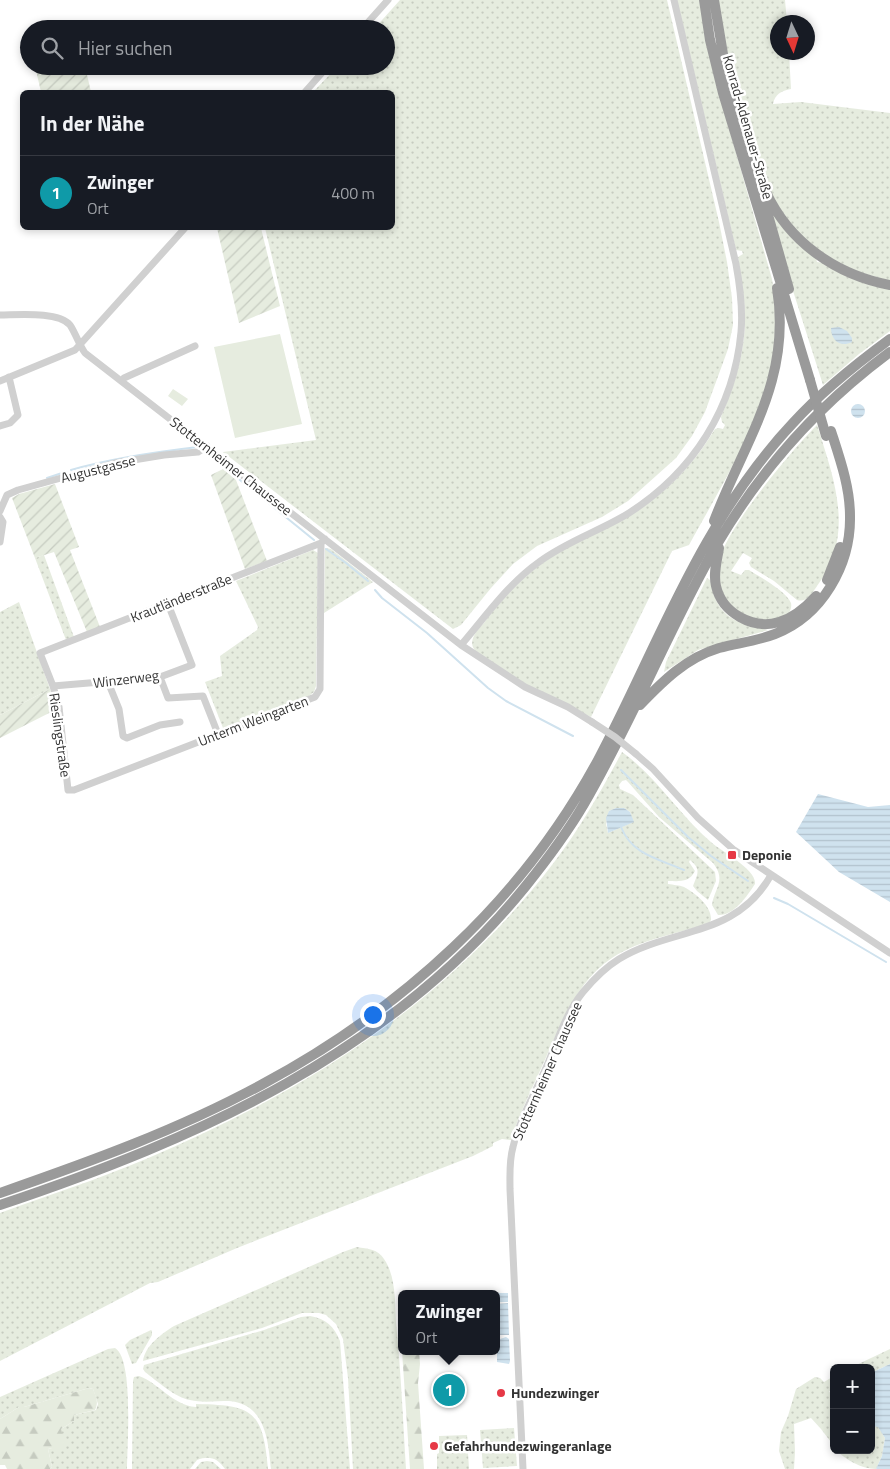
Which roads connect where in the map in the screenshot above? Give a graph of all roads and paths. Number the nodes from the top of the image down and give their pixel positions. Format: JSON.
{"nodes":[{"id":1,"x":388,"y":0,"type":"edge"},
{"id":2,"x":674,"y":0,"type":"edge"},
{"id":3,"x":704,"y":0,"type":"edge"},
{"id":4,"x":714,"y":0,"type":"edge"},
{"id":5,"x":370,"y":20,"type":"edge"},
{"id":6,"x":320,"y":75,"type":"edge"},
{"id":7,"x":306,"y":90,"type":"edge"},
{"id":8,"x":755,"y":169,"type":"junction"},
{"id":9,"x":183,"y":230,"type":"edge"},
{"id":10,"x":772,"y":260,"type":"junction"},
{"id":11,"x":890,"y":285,"type":"edge"},
{"id":12,"x":0,"y":315,"type":"edge"},
{"id":13,"x":890,"y":339,"type":"edge"},
{"id":14,"x":80,"y":345,"type":"junction"},
{"id":15,"x":195,"y":346,"type":"dead end"},
{"id":16,"x":890,"y":352,"type":"edge"},
{"id":17,"x":9,"y":377,"type":"junction"},
{"id":18,"x":812,"y":377,"type":"junction"},
{"id":19,"x":0,"y":381,"type":"edge"},
{"id":20,"x":122,"y":381,"type":"junction"},
{"id":21,"x":0,"y":426,"type":"edge"},
{"id":22,"x":829,"y":433,"type":"junction"},
{"id":23,"x":207,"y":446,"type":"junction"},
{"id":24,"x":0,"y":511,"type":"edge"},
{"id":25,"x":0,"y":517,"type":"edge"},
{"id":26,"x":720,"y":539,"type":"junction"},
{"id":27,"x":323,"y":541,"type":"junction"},
{"id":28,"x":0,"y":542,"type":"edge"},
{"id":29,"x":705,"y":546,"type":"junction"},
{"id":30,"x":168,"y":604,"type":"junction"},
{"id":31,"x":461,"y":645,"type":"junction"},
{"id":32,"x":40,"y":653,"type":"joint"},
{"id":33,"x":160,"y":677,"type":"junction"},
{"id":34,"x":108,"y":682,"type":"junction"},
{"id":35,"x":53,"y":686,"type":"junction"},
{"id":36,"x":634,"y":711,"type":"junction"},
{"id":37,"x":180,"y":722,"type":"dead end"},
{"id":38,"x":218,"y":734,"type":"junction"},
{"id":39,"x":68,"y":790,"type":"joint"},
{"id":40,"x":771,"y":875,"type":"junction"},
{"id":41,"x":890,"y":953,"type":"edge"},
{"id":42,"x":0,"y":1193,"type":"edge"},
{"id":43,"x":0,"y":1204,"type":"edge"},
{"id":44,"x":523,"y":1469,"type":"edge"}],
"edges":[{"from":1,"to":5,"type":"street"},
{"from":2,"to":31,"type":"street"},
{"from":3,"to":10,"type":"highway","name":"Konrad-Adenauer-Straße"},
{"from":4,"to":8,"type":"highway","name":"Konrad-Adenauer-Straße"},
{"from":6,"to":7,"type":"street"},
{"from":8,"to":11,"type":"highway"},
{"from":8,"to":18,"type":"highway"},
{"from":9,"to":14,"type":"street"},
{"from":10,"to":18,"type":"highway"},
{"from":10,"to":29,"type":"highway"},
{"from":12,"to":14,"type":"street","name":"Stotternheimer Chaussee"},
{"from":13,"to":29,"type":"highway"},
{"from":14,"to":17,"type":"street"},
{"from":14,"to":20,"type":"street","name":"Stotternheimer Chaussee"},
{"from":15,"to":20,"type":"street"},
{"from":16,"to":26,"type":"highway"},
{"from":17,"to":19,"type":"street"},
{"from":17,"to":21,"type":"street"},
{"from":18,"to":22,"type":"highway","bridge":true},
{"from":20,"to":23,"type":"street","name":"Stotternheimer Chaussee"},
{"from":22,"to":26,"type":"highway"},
{"from":22,"to":36,"type":"highway"},
{"from":23,"to":24,"type":"street","name":"Augustgasse"},
{"from":23,"to":27,"type":"street","name":"Stotternheimer Chaussee"},
{"from":25,"to":28,"type":"street"},
{"from":26,"to":36,"type":"highway"},
{"from":27,"to":30,"type":"street","name":"Krautländerstraße"},
{"from":27,"to":31,"type":"street","name":"Stotternheimer Chaussee"},
{"from":27,"to":38,"type":"street","name":"Unterm Weingarten"},
{"from":29,"to":42,"type":"highway"},
{"from":30,"to":32,"type":"street","name":"Krautländerstraße"},
{"from":30,"to":33,"type":"street","name":"Winzerweg"},
{"from":31,"to":40,"type":"street","name":"Stotternheimer Chaussee","bridge":true},
{"from":32,"to":35,"type":"street","name":"Rieslingstraße"},
{"from":33,"to":34,"type":"street","name":"Winzerweg"},
{"from":33,"to":38,"type":"street"},
{"from":34,"to":35,"type":"street","name":"Winzerweg"},
{"from":34,"to":37,"type":"street"},
{"from":35,"to":39,"type":"street","name":"Rieslingstraße"},
{"from":36,"to":43,"type":"highway"},
{"from":38,"to":39,"type":"street","name":"Unterm Weingarten"},
{"from":40,"to":41,"type":"street","name":"Stotternheimer Chaussee"},
{"from":40,"to":44,"type":"street","name":"Stotternheimer Chaussee"}]}
